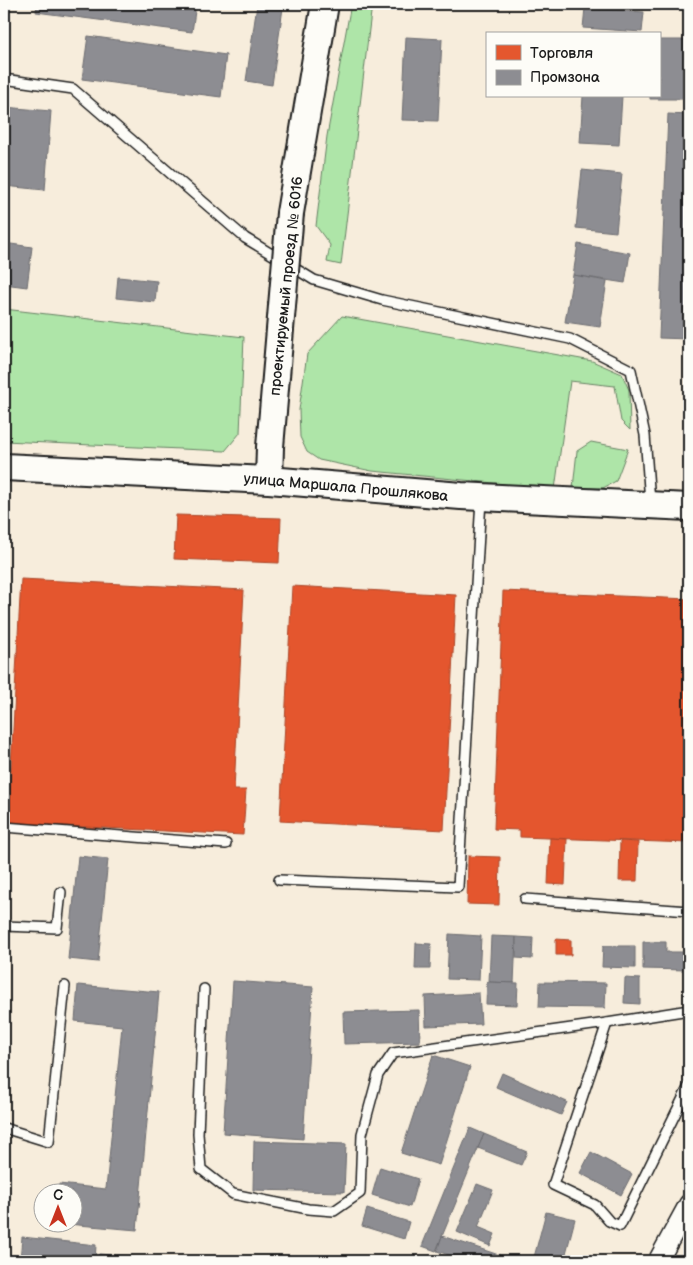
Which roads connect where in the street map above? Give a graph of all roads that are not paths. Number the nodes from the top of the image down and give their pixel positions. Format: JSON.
{"nodes":[{"id":1,"x":325,"y":4,"type":"edge"},
{"id":2,"x":4,"y":80,"type":"edge"},
{"id":3,"x":4,"y":468,"type":"edge"},
{"id":4,"x":269,"y":480,"type":"junction"},
{"id":5,"x":481,"y":497,"type":"junction"},
{"id":6,"x":651,"y":505,"type":"junction"},
{"id":7,"x":689,"y":507,"type":"edge"},
{"id":8,"x":4,"y":827,"type":"edge"},
{"id":9,"x":226,"y":844,"type":"dead end"},
{"id":10,"x":279,"y":880,"type":"dead end"},
{"id":11,"x":61,"y":892,"type":"dead end"},
{"id":12,"x":525,"y":899,"type":"dead end"},
{"id":13,"x":689,"y":911,"type":"edge"},
{"id":14,"x":4,"y":926,"type":"edge"},
{"id":15,"x":65,"y":986,"type":"dead end"},
{"id":16,"x":204,"y":989,"type":"dead end"},
{"id":17,"x":689,"y":1010,"type":"edge"},
{"id":18,"x":608,"y":1023,"type":"junction"},
{"id":19,"x":689,"y":1086,"type":"edge"},
{"id":20,"x":4,"y":1128,"type":"edge"},
{"id":21,"x":689,"y":1204,"type":"edge"},
{"id":22,"x":658,"y":1261,"type":"edge"}],
"edges":[{"from":1,"to":4,"type":"main road","name":"проектируемый проезд № 6016","bridge":true},
{"from":2,"to":6,"type":"lane"},
{"from":3,"to":4,"type":"main road","name":"улица Маршала Прошлякова"},
{"from":4,"to":5,"type":"main road","name":"улица Маршала Прошлякова"},
{"from":5,"to":6,"type":"main road","name":"улица Маршала Прошлякова"},
{"from":5,"to":10,"type":"lane"},
{"from":6,"to":7,"type":"main road","name":"улица Маршала Прошлякова"},
{"from":8,"to":9,"type":"lane"},
{"from":11,"to":14,"type":"lane"},
{"from":12,"to":13,"type":"lane"},
{"from":15,"to":20,"type":"lane"},
{"from":16,"to":18,"type":"lane"},
{"from":17,"to":18,"type":"lane"},
{"from":18,"to":19,"type":"lane"},
{"from":21,"to":22,"type":"street"}]}
